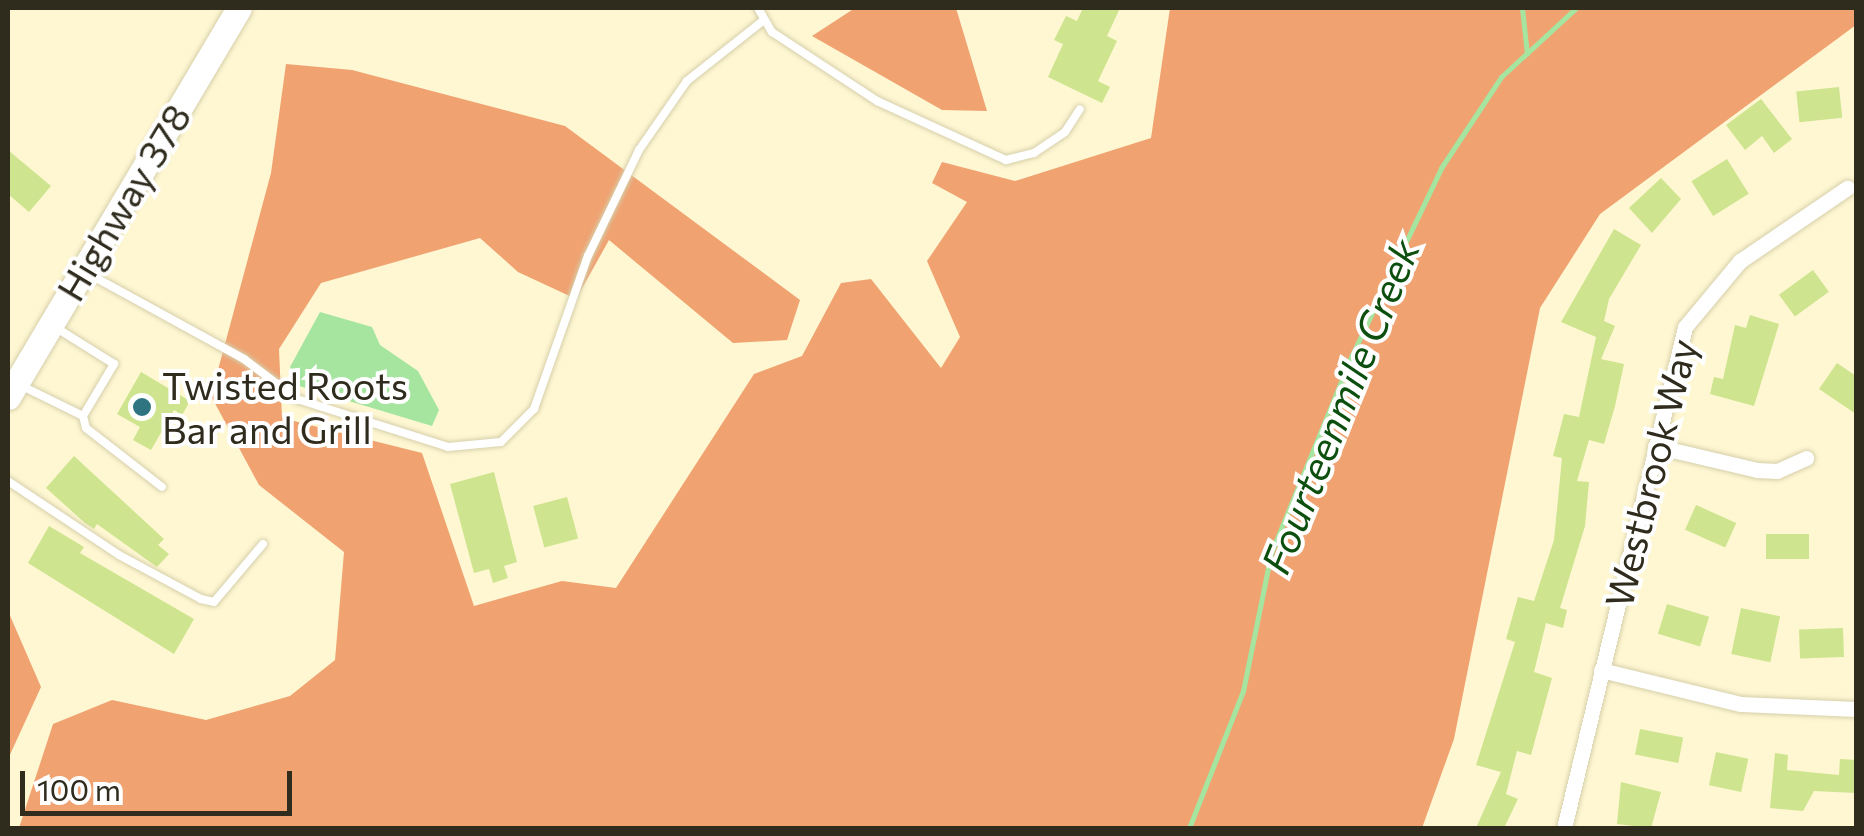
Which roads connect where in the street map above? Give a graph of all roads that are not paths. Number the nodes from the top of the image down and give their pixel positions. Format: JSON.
{"nodes":[{"id":1,"x":239,"y":8,"type":"edge"},
{"id":2,"x":758,"y":8,"type":"edge"},
{"id":3,"x":764,"y":20,"type":"junction"},
{"id":4,"x":1080,"y":110,"type":"dead end"},
{"id":5,"x":1846,"y":188,"type":"dead end"},
{"id":6,"x":83,"y":270,"type":"junction"},
{"id":7,"x":50,"y":324,"type":"junction"},
{"id":8,"x":12,"y":390,"type":"edge"},
{"id":9,"x":83,"y":416,"type":"junction"},
{"id":10,"x":1655,"y":446,"type":"junction"},
{"id":11,"x":1806,"y":458,"type":"dead end"},
{"id":12,"x":8,"y":481,"type":"edge"},
{"id":13,"x":162,"y":488,"type":"dead end"},
{"id":14,"x":263,"y":544,"type":"dead end"},
{"id":15,"x":1601,"y":670,"type":"junction"},
{"id":16,"x":1856,"y":708,"type":"edge"},
{"id":17,"x":1564,"y":828,"type":"edge"}],
"edges":[{"from":1,"to":6,"type":"main road","name":"Highway 378"},
{"from":2,"to":3,"type":"lane"},
{"from":3,"to":4,"type":"lane"},
{"from":3,"to":6,"type":"lane"},
{"from":5,"to":10,"type":"street","name":"Westbrook Way"},
{"from":6,"to":7,"type":"main road","name":"Highway 378"},
{"from":7,"to":8,"type":"main road","name":"Highway 378"},
{"from":7,"to":9,"type":"lane"},
{"from":8,"to":9,"type":"lane"},
{"from":9,"to":13,"type":"lane"},
{"from":10,"to":11,"type":"street"},
{"from":10,"to":15,"type":"street","name":"Westbrook Way"},
{"from":12,"to":14,"type":"lane"},
{"from":15,"to":16,"type":"street"},
{"from":15,"to":17,"type":"street","name":"Westbrook Way"}]}
